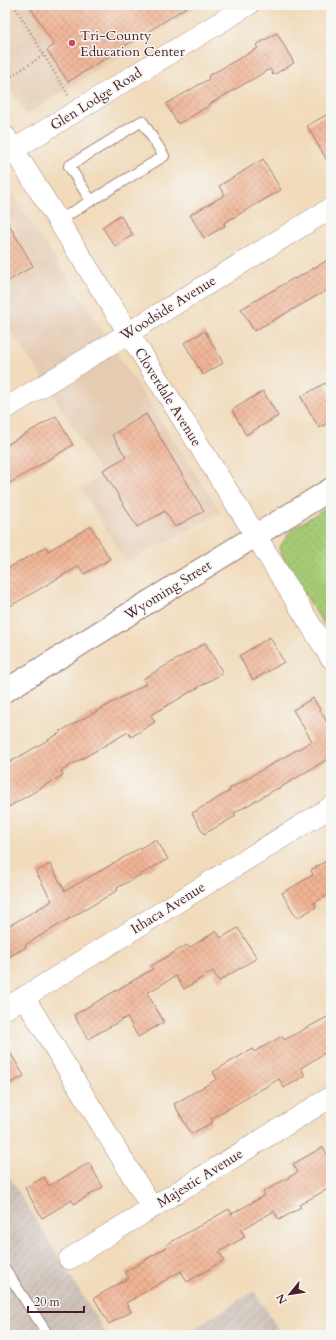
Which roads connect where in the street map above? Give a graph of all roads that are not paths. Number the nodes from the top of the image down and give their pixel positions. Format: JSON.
{"nodes":[{"id":1,"x":248,"y":5,"type":"edge"},
{"id":2,"x":8,"y":147,"type":"edge"},
{"id":3,"x":91,"y":201,"type":"junction"},
{"id":4,"x":331,"y":208,"type":"edge"},
{"id":5,"x":58,"y":221,"type":"junction"},
{"id":6,"x":128,"y":333,"type":"junction"},
{"id":7,"x":5,"y":409,"type":"edge"},
{"id":8,"x":331,"y":489,"type":"edge"},
{"id":9,"x":256,"y":536,"type":"junction"},
{"id":10,"x":331,"y":658,"type":"edge"},
{"id":11,"x":5,"y":691,"type":"edge"},
{"id":12,"x":331,"y":808,"type":"edge"},
{"id":13,"x":24,"y":998,"type":"junction"},
{"id":14,"x":5,"y":1009,"type":"edge"},
{"id":15,"x":331,"y":1097,"type":"edge"},
{"id":16,"x":152,"y":1208,"type":"junction"},
{"id":17,"x":69,"y":1259,"type":"dead end"},
{"id":18,"x":5,"y":1269,"type":"edge"},
{"id":19,"x":48,"y":1335,"type":"edge"}],
"edges":[{"from":1,"to":2,"type":"street","name":"Glen Lodge Road"},
{"from":2,"to":5,"type":"street","name":"Cloverdale Avenue"},
{"from":3,"to":3,"type":"lane"},
{"from":3,"to":5,"type":"lane"},
{"from":4,"to":6,"type":"street","name":"Woodside Avenue"},
{"from":5,"to":6,"type":"street","name":"Cloverdale Avenue"},
{"from":6,"to":7,"type":"street","name":"Woodside Avenue"},
{"from":6,"to":9,"type":"street","name":"Cloverdale Avenue"},
{"from":8,"to":9,"type":"street","name":"Wyoming Street"},
{"from":9,"to":10,"type":"street","name":"Cloverdale Avenue"},
{"from":9,"to":11,"type":"street","name":"Wyoming Street"},
{"from":12,"to":13,"type":"street","name":"Ithaca Avenue"},
{"from":13,"to":14,"type":"street","name":"Ithaca Avenue"},
{"from":13,"to":16,"type":"street"},
{"from":15,"to":16,"type":"street","name":"Majestic Avenue"},
{"from":16,"to":17,"type":"street","name":"Majestic Avenue"},
{"from":18,"to":19,"type":"lane"}]}
